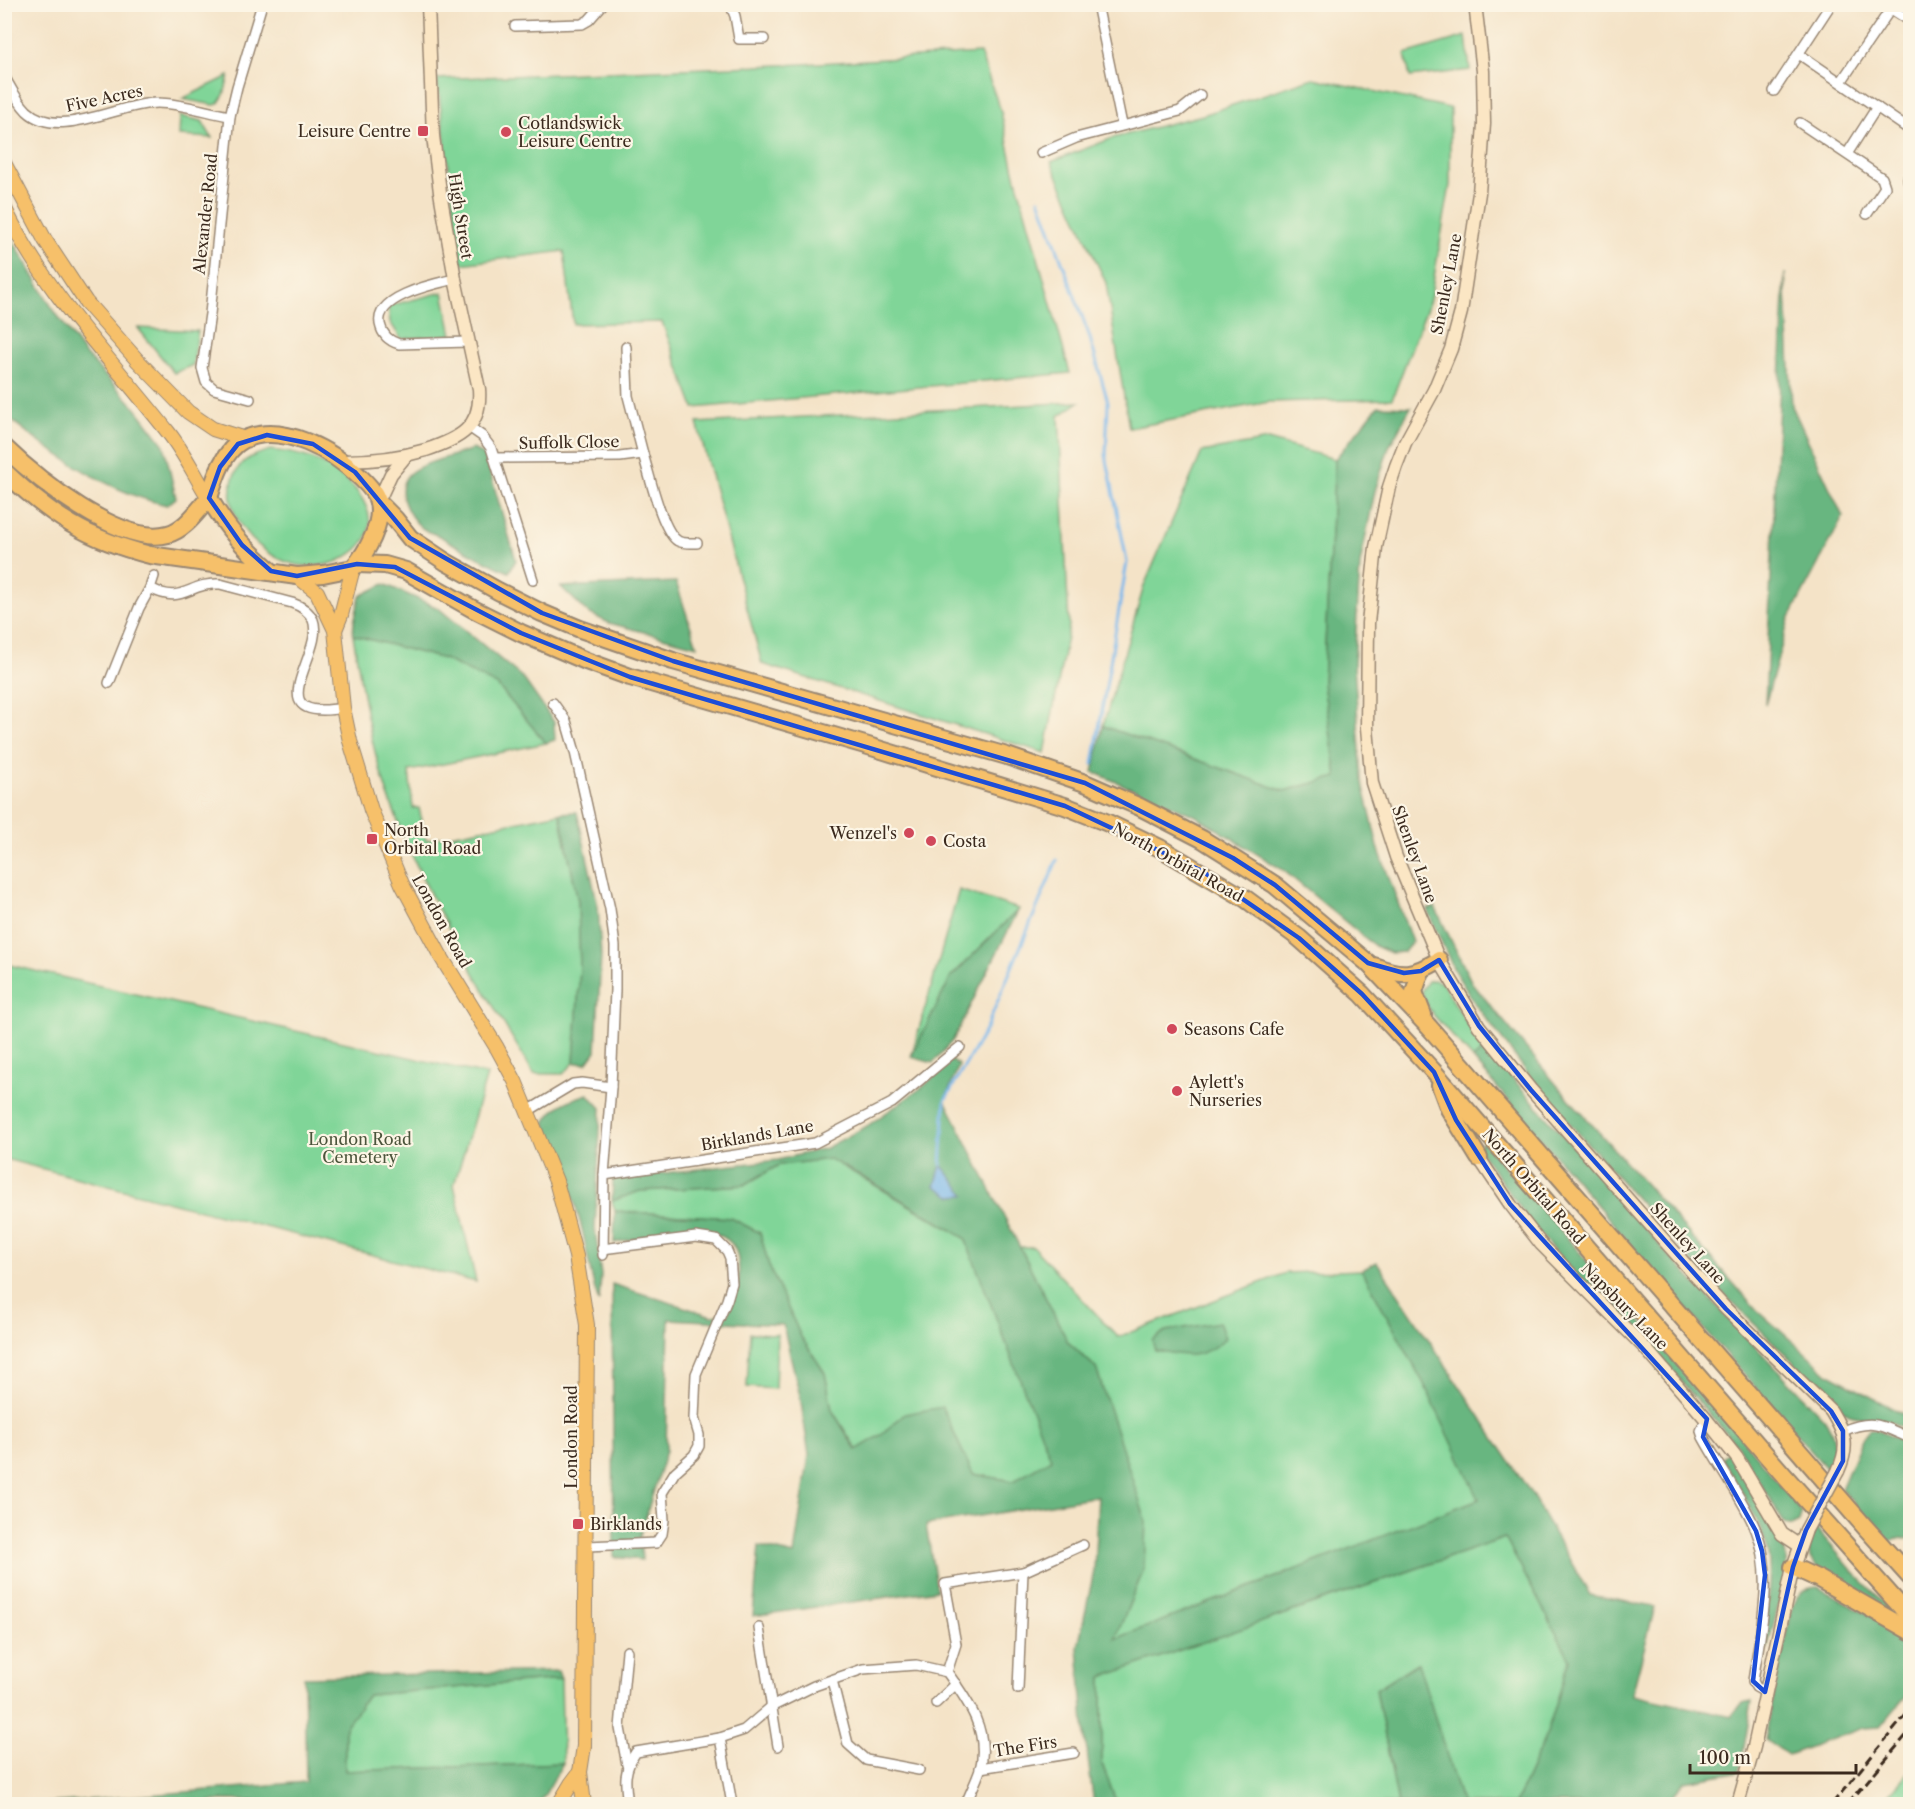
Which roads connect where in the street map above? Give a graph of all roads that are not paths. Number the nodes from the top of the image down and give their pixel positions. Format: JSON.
{"nodes":[{"id":1,"x":262,"y":4,"type":"edge"},
{"id":2,"x":428,"y":4,"type":"edge"},
{"id":3,"x":603,"y":4,"type":"edge"},
{"id":4,"x":730,"y":4,"type":"edge"},
{"id":5,"x":1097,"y":4,"type":"edge"},
{"id":6,"x":1475,"y":4,"type":"edge"},
{"id":7,"x":1831,"y":4,"type":"edge"},
{"id":8,"x":1892,"y":7,"type":"edge"},
{"id":9,"x":1911,"y":21,"type":"edge"},
{"id":10,"x":515,"y":26,"type":"dead end"},
{"id":11,"x":764,"y":39,"type":"dead end"},
{"id":12,"x":1799,"y":54,"type":"junction"},
{"id":13,"x":4,"y":76,"type":"edge"},
{"id":14,"x":1840,"y":82,"type":"junction"},
{"id":15,"x":1773,"y":91,"type":"dead end"},
{"id":16,"x":1200,"y":95,"type":"dead end"},
{"id":17,"x":1877,"y":107,"type":"junction"},
{"id":18,"x":230,"y":116,"type":"junction"},
{"id":19,"x":1800,"y":123,"type":"dead end"},
{"id":20,"x":1122,"y":125,"type":"junction"},
{"id":21,"x":1911,"y":130,"type":"edge"},
{"id":22,"x":1041,"y":153,"type":"dead end"},
{"id":23,"x":1847,"y":154,"type":"junction"},
{"id":24,"x":4,"y":163,"type":"edge"},
{"id":25,"x":1911,"y":172,"type":"edge"},
{"id":26,"x":1911,"y":187,"type":"edge"},
{"id":27,"x":4,"y":207,"type":"edge"},
{"id":28,"x":1867,"y":214,"type":"dead end"},
{"id":29,"x":455,"y":279,"type":"junction"},
{"id":30,"x":468,"y":342,"type":"junction"},
{"id":31,"x":626,"y":347,"type":"dead end"},
{"id":32,"x":250,"y":399,"type":"dead end"},
{"id":33,"x":469,"y":427,"type":"junction"},
{"id":34,"x":245,"y":439,"type":"junction"},
{"id":35,"x":4,"y":447,"type":"edge"},
{"id":36,"x":643,"y":454,"type":"junction"},
{"id":37,"x":405,"y":456,"type":"junction"},
{"id":38,"x":495,"y":458,"type":"junction"},
{"id":39,"x":343,"y":461,"type":"junction"},
{"id":40,"x":4,"y":471,"type":"edge"},
{"id":41,"x":209,"y":498,"type":"junction"},
{"id":42,"x":378,"y":501,"type":"junction"},
{"id":43,"x":697,"y":543,"type":"dead end"},
{"id":44,"x":355,"y":566,"type":"junction"},
{"id":45,"x":271,"y":571,"type":"junction"},
{"id":46,"x":154,"y":576,"type":"dead end"},
{"id":47,"x":297,"y":576,"type":"junction"},
{"id":48,"x":533,"y":580,"type":"dead end"},
{"id":49,"x":150,"y":588,"type":"junction"},
{"id":50,"x":335,"y":630,"type":"junction"},
{"id":51,"x":109,"y":684,"type":"dead end"},
{"id":52,"x":552,"y":704,"type":"dead end"},
{"id":53,"x":343,"y":708,"type":"junction"},
{"id":54,"x":1439,"y":960,"type":"junction"},
{"id":55,"x":1368,"y":963,"type":"junction"},
{"id":56,"x":1421,"y":971,"type":"junction"},
{"id":57,"x":1429,"y":1027,"type":"junction"},
{"id":58,"x":960,"y":1047,"type":"dead end"},
{"id":59,"x":1434,"y":1072,"type":"junction"},
{"id":60,"x":611,"y":1087,"type":"junction"},
{"id":61,"x":528,"y":1111,"type":"junction"},
{"id":62,"x":1479,"y":1158,"type":"joint"},
{"id":63,"x":604,"y":1175,"type":"junction"},
{"id":64,"x":1707,"y":1419,"type":"junction"},
{"id":65,"x":1843,"y":1431,"type":"junction"},
{"id":66,"x":1911,"y":1438,"type":"edge"},
{"id":67,"x":1083,"y":1545,"type":"dead end"},
{"id":68,"x":587,"y":1546,"type":"junction"},
{"id":69,"x":1800,"y":1546,"type":"junction"},
{"id":70,"x":1793,"y":1567,"type":"junction"},
{"id":71,"x":1023,"y":1572,"type":"junction"},
{"id":72,"x":1911,"y":1577,"type":"edge"},
{"id":73,"x":1911,"y":1617,"type":"edge"},
{"id":74,"x":759,"y":1628,"type":"dead end"},
{"id":75,"x":1911,"y":1631,"type":"edge"},
{"id":76,"x":627,"y":1651,"type":"dead end"},
{"id":77,"x":947,"y":1672,"type":"junction"},
{"id":78,"x":832,"y":1680,"type":"junction"},
{"id":79,"x":956,"y":1684,"type":"junction"},
{"id":80,"x":1018,"y":1689,"type":"dead end"},
{"id":81,"x":1765,"y":1692,"type":"junction"},
{"id":82,"x":936,"y":1702,"type":"dead end"},
{"id":83,"x":771,"y":1707,"type":"junction"},
{"id":84,"x":720,"y":1738,"type":"junction"},
{"id":85,"x":778,"y":1746,"type":"dead end"},
{"id":86,"x":1074,"y":1753,"type":"dead end"},
{"id":87,"x":627,"y":1765,"type":"junction"},
{"id":88,"x":980,"y":1768,"type":"junction"},
{"id":89,"x":919,"y":1770,"type":"dead end"},
{"id":90,"x":580,"y":1772,"type":"junction"},
{"id":91,"x":559,"y":1804,"type":"edge"},
{"id":92,"x":584,"y":1804,"type":"edge"},
{"id":93,"x":628,"y":1804,"type":"edge"},
{"id":94,"x":732,"y":1804,"type":"edge"},
{"id":95,"x":966,"y":1804,"type":"edge"},
{"id":96,"x":1738,"y":1804,"type":"edge"}],
"edges":[{"from":1,"to":18,"type":"street","name":"Alexander Road"},
{"from":2,"to":29,"type":"main road","name":"High Street"},
{"from":3,"to":10,"type":"street"},
{"from":4,"to":11,"type":"street"},
{"from":5,"to":20,"type":"street"},
{"from":6,"to":54,"type":"main road","name":"Shenley Lane"},
{"from":7,"to":12,"type":"street"},
{"from":8,"to":9,"type":"street"},
{"from":8,"to":14,"type":"street"},
{"from":12,"to":14,"type":"street"},
{"from":12,"to":15,"type":"street"},
{"from":13,"to":18,"type":"street","name":"Five Acres"},
{"from":14,"to":17,"type":"street"},
{"from":16,"to":20,"type":"street"},
{"from":17,"to":21,"type":"street"},
{"from":17,"to":23,"type":"street"},
{"from":18,"to":32,"type":"street","name":"Alexander Road"},
{"from":19,"to":23,"type":"street"},
{"from":20,"to":22,"type":"street"},
{"from":23,"to":28,"type":"street"},
{"from":24,"to":34,"type":"main road"},
{"from":25,"to":26,"type":"street"},
{"from":27,"to":41,"type":"main road"},
{"from":29,"to":30,"type":"main road","name":"High Street"},
{"from":29,"to":30,"type":"street"},
{"from":30,"to":33,"type":"main road","name":"High Street"},
{"from":31,"to":36,"type":"street","name":"Suffolk Close"},
{"from":33,"to":37,"type":"main road"},
{"from":33,"to":38,"type":"street"},
{"from":34,"to":39,"type":"highway"},
{"from":34,"to":41,"type":"highway"},
{"from":35,"to":41,"type":"highway"},
{"from":36,"to":38,"type":"street","name":"Suffolk Close"},
{"from":36,"to":43,"type":"street","name":"Suffolk Close"},
{"from":37,"to":39,"type":"main road"},
{"from":37,"to":42,"type":"main road"},
{"from":38,"to":48,"type":"street"},
{"from":39,"to":42,"type":"highway"},
{"from":40,"to":45,"type":"highway"},
{"from":41,"to":45,"type":"highway"},
{"from":42,"to":44,"type":"highway"},
{"from":42,"to":55,"type":"highway","name":"North Orbital Road"},
{"from":44,"to":47,"type":"highway"},
{"from":44,"to":50,"type":"main road","name":"London Road"},
{"from":44,"to":59,"type":"highway","name":"North Orbital Road"},
{"from":45,"to":47,"type":"highway"},
{"from":46,"to":49,"type":"street"},
{"from":47,"to":50,"type":"main road","name":"London Road"},
{"from":49,"to":51,"type":"street"},
{"from":49,"to":53,"type":"street"},
{"from":50,"to":53,"type":"main road","name":"London Road"},
{"from":52,"to":60,"type":"street"},
{"from":53,"to":61,"type":"main road","name":"London Road"},
{"from":54,"to":56,"type":"highway"},
{"from":54,"to":65,"type":"main road","name":"Shenley Lane"},
{"from":55,"to":56,"type":"highway"},
{"from":55,"to":57,"type":"highway","name":"North Orbital Road"},
{"from":56,"to":57,"type":"highway"},
{"from":57,"to":72,"type":"highway","name":"North Orbital Road"},
{"from":58,"to":63,"type":"street","name":"Birklands Lane"},
{"from":59,"to":62,"type":"highway"},
{"from":59,"to":73,"type":"highway","name":"North Orbital Road"},
{"from":60,"to":61,"type":"street"},
{"from":60,"to":63,"type":"street"},
{"from":61,"to":68,"type":"main road","name":"London Road"},
{"from":62,"to":64,"type":"main road","name":"Napsbury Lane"},
{"from":63,"to":68,"type":"street"},
{"from":64,"to":69,"type":"main road","name":"Napsbury Lane"},
{"from":64,"to":81,"type":"street"},
{"from":65,"to":66,"type":"street"},
{"from":65,"to":69,"type":"main road","bridge":true},
{"from":67,"to":71,"type":"street"},
{"from":68,"to":90,"type":"main road","name":"London Road"},
{"from":69,"to":70,"type":"main road"},
{"from":70,"to":75,"type":"highway"},
{"from":70,"to":81,"type":"main road"},
{"from":71,"to":77,"type":"street"},
{"from":71,"to":80,"type":"street"},
{"from":74,"to":83,"type":"street"},
{"from":76,"to":87,"type":"street"},
{"from":77,"to":78,"type":"street"},
{"from":77,"to":79,"type":"street"},
{"from":78,"to":83,"type":"street"},
{"from":78,"to":89,"type":"street"},
{"from":79,"to":82,"type":"street"},
{"from":79,"to":88,"type":"street"},
{"from":81,"to":96,"type":"main road"},
{"from":83,"to":84,"type":"street"},
{"from":83,"to":85,"type":"street"},
{"from":84,"to":87,"type":"street"},
{"from":84,"to":94,"type":"street"},
{"from":86,"to":88,"type":"street","name":"The Firs"},
{"from":87,"to":93,"type":"street"},
{"from":88,"to":95,"type":"street"},
{"from":90,"to":91,"type":"main road","name":"London Road"},
{"from":90,"to":92,"type":"main road","name":"London Road"}]}
